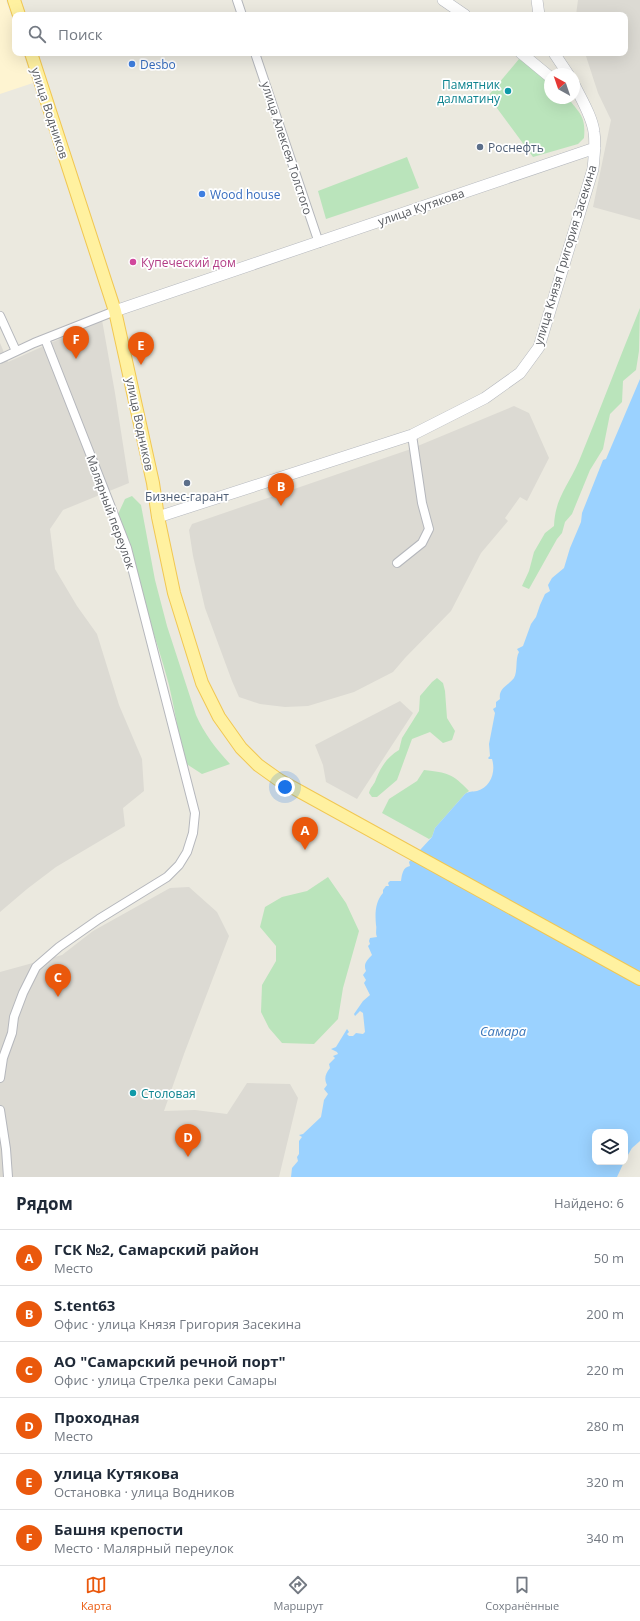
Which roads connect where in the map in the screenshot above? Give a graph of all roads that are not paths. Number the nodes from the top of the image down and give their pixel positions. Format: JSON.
{"nodes":[{"id":1,"x":14,"y":0,"type":"edge"},
{"id":2,"x":237,"y":0,"type":"edge"},
{"id":3,"x":443,"y":0,"type":"edge"},
{"id":4,"x":537,"y":0,"type":"edge"},
{"id":5,"x":452,"y":4,"type":"edge"},
{"id":6,"x":18,"y":12,"type":"edge"},
{"id":7,"x":241,"y":12,"type":"edge"},
{"id":8,"x":461,"y":12,"type":"edge"},
{"id":9,"x":539,"y":12,"type":"edge"},
{"id":10,"x":32,"y":56,"type":"edge"},
{"id":11,"x":256,"y":56,"type":"edge"},
{"id":12,"x":528,"y":56,"type":"edge"},
{"id":13,"x":556,"y":56,"type":"edge"},
{"id":14,"x":564,"y":68,"type":"edge"},
{"id":15,"x":544,"y":71,"type":"edge"},
{"id":16,"x":580,"y":97,"type":"edge"},
{"id":17,"x":580,"y":101,"type":"edge"},
{"id":18,"x":583,"y":104,"type":"junction"},
{"id":19,"x":596,"y":148,"type":"junction"},
{"id":20,"x":319,"y":243,"type":"junction"},
{"id":21,"x":115,"y":311,"type":"junction"},
{"id":22,"x":0,"y":316,"type":"edge"},
{"id":23,"x":45,"y":339,"type":"junction"},
{"id":24,"x":16,"y":351,"type":"junction"},
{"id":25,"x":0,"y":359,"type":"edge"},
{"id":26,"x":412,"y":435,"type":"junction"},
{"id":27,"x":158,"y":517,"type":"junction"},
{"id":28,"x":397,"y":563,"type":"dead end"},
{"id":29,"x":640,"y":979,"type":"edge"},
{"id":30,"x":0,"y":1078,"type":"edge"},
{"id":31,"x":0,"y":1110,"type":"edge"},
{"id":32,"x":8,"y":1177,"type":"edge"}],
"edges":[{"from":1,"to":6,"type":"main road"},
{"from":2,"to":7,"type":"street"},
{"from":3,"to":5,"type":"main road"},
{"from":4,"to":9,"type":"main road"},
{"from":5,"to":8,"type":"main road"},
{"from":10,"to":21,"type":"main road","name":"улица Водников"},
{"from":11,"to":20,"type":"street","name":"улица Алексея Толстого"},
{"from":12,"to":15,"type":"main road"},
{"from":13,"to":14,"type":"main road"},
{"from":16,"to":18,"type":"main road","name":"улица Князя Григория Засекина"},
{"from":17,"to":18,"type":"main road"},
{"from":18,"to":19,"type":"main road","name":"улица Князя Григория Засекина"},
{"from":19,"to":20,"type":"main road","name":"улица Кутякова"},
{"from":19,"to":26,"type":"main road","name":"улица Князя Григория Засекина"},
{"from":20,"to":21,"type":"main road","name":"улица Кутякова"},
{"from":21,"to":23,"type":"street","name":"улица Кутякова"},
{"from":21,"to":27,"type":"main road","name":"улица Водников"},
{"from":22,"to":24,"type":"street"},
{"from":23,"to":24,"type":"street","name":"улица Кутякова"},
{"from":23,"to":30,"type":"street","name":"Малярный переулок"},
{"from":24,"to":25,"type":"street","name":"улица Кутякова"},
{"from":26,"to":27,"type":"main road","name":"улица Князя Григория Засекина"},
{"from":26,"to":28,"type":"street"},
{"from":27,"to":29,"type":"main road","name":"улица Водников"},
{"from":31,"to":32,"type":"street"}]}
